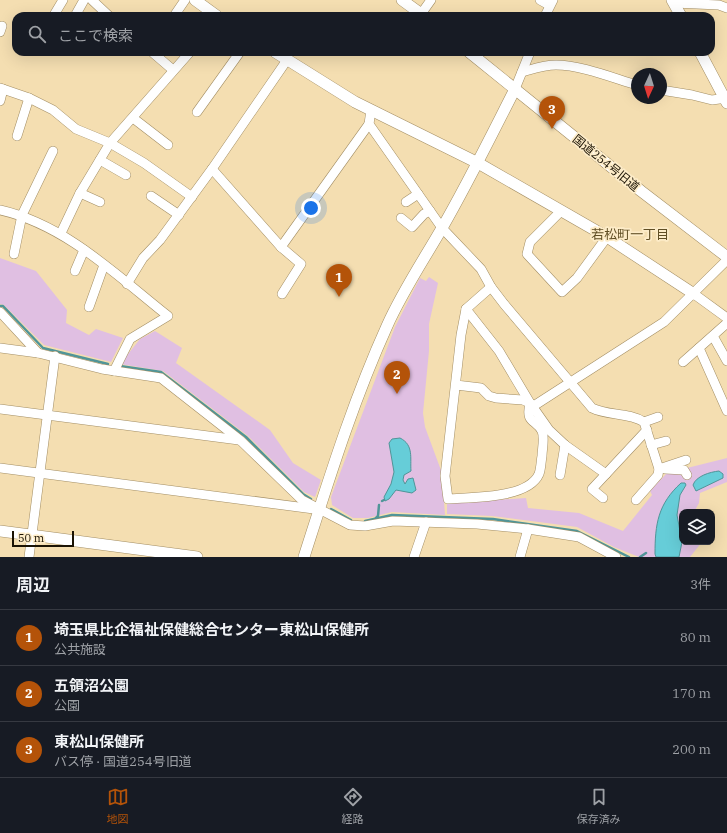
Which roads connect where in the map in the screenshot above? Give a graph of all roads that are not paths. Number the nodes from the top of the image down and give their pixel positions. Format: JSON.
{"nodes":[{"id":1,"x":63,"y":0,"type":"edge"},
{"id":2,"x":84,"y":0,"type":"edge"},
{"id":3,"x":92,"y":0,"type":"edge"},
{"id":4,"x":186,"y":0,"type":"edge"},
{"id":5,"x":195,"y":0,"type":"edge"},
{"id":6,"x":402,"y":0,"type":"edge"},
{"id":7,"x":431,"y":0,"type":"edge"},
{"id":8,"x":540,"y":0,"type":"edge"},
{"id":9,"x":551,"y":2,"type":"edge"},
{"id":10,"x":673,"y":2,"type":"edge"},
{"id":11,"x":727,"y":8,"type":"edge"},
{"id":12,"x":56,"y":12,"type":"edge"},
{"id":13,"x":77,"y":12,"type":"edge"},
{"id":14,"x":105,"y":12,"type":"edge"},
{"id":15,"x":177,"y":12,"type":"edge"},
{"id":16,"x":212,"y":12,"type":"edge"},
{"id":17,"x":418,"y":12,"type":"edge"},
{"id":18,"x":424,"y":12,"type":"edge"},
{"id":19,"x":547,"y":12,"type":"edge"},
{"id":20,"x":679,"y":12,"type":"edge"},
{"id":21,"x":157,"y":56,"type":"edge"},
{"id":22,"x":186,"y":56,"type":"edge"},
{"id":23,"x":237,"y":56,"type":"edge"},
{"id":24,"x":281,"y":56,"type":"edge"},
{"id":25,"x":474,"y":56,"type":"edge"},
{"id":26,"x":528,"y":56,"type":"edge"},
{"id":27,"x":702,"y":56,"type":"edge"},
{"id":28,"x":287,"y":60,"type":"junction"},
{"id":29,"x":173,"y":70,"type":"junction"},
{"id":30,"x":522,"y":72,"type":"junction"},
{"id":31,"x":631,"y":84,"type":"edge"},
{"id":32,"x":1,"y":88,"type":"edge"},
{"id":33,"x":515,"y":89,"type":"junction"},
{"id":34,"x":667,"y":91,"type":"edge"},
{"id":35,"x":29,"y":98,"type":"junction"},
{"id":36,"x":726,"y":100,"type":"edge"},
{"id":37,"x":0,"y":101,"type":"edge"},
{"id":38,"x":371,"y":110,"type":"junction"},
{"id":39,"x":197,"y":112,"type":"dead end"},
{"id":40,"x":133,"y":118,"type":"junction"},
{"id":41,"x":369,"y":124,"type":"junction"},
{"id":42,"x":17,"y":136,"type":"dead end"},
{"id":43,"x":110,"y":143,"type":"junction"},
{"id":44,"x":168,"y":145,"type":"dead end"},
{"id":45,"x":53,"y":151,"type":"dead end"},
{"id":46,"x":100,"y":160,"type":"junction"},
{"id":47,"x":478,"y":163,"type":"junction"},
{"id":48,"x":212,"y":169,"type":"junction"},
{"id":49,"x":126,"y":175,"type":"dead end"},
{"id":50,"x":80,"y":193,"type":"junction"},
{"id":51,"x":418,"y":194,"type":"junction"},
{"id":52,"x":151,"y":196,"type":"dead end"},
{"id":53,"x":192,"y":197,"type":"junction"},
{"id":54,"x":100,"y":202,"type":"dead end"},
{"id":55,"x":406,"y":202,"type":"dead end"},
{"id":56,"x":0,"y":210,"type":"edge"},
{"id":57,"x":430,"y":211,"type":"junction"},
{"id":58,"x":561,"y":211,"type":"junction"},
{"id":59,"x":22,"y":215,"type":"junction"},
{"id":60,"x":179,"y":215,"type":"junction"},
{"id":61,"x":401,"y":218,"type":"dead end"},
{"id":62,"x":442,"y":228,"type":"junction"},
{"id":63,"x":60,"y":233,"type":"junction"},
{"id":64,"x":607,"y":237,"type":"junction"},
{"id":65,"x":281,"y":247,"type":"junction"},
{"id":66,"x":84,"y":250,"type":"junction"},
{"id":67,"x":14,"y":254,"type":"dead end"},
{"id":68,"x":727,"y":258,"type":"edge"},
{"id":69,"x":104,"y":265,"type":"junction"},
{"id":70,"x":75,"y":271,"type":"dead end"},
{"id":71,"x":127,"y":284,"type":"junction"},
{"id":72,"x":491,"y":287,"type":"junction"},
{"id":73,"x":282,"y":294,"type":"dead end"},
{"id":74,"x":694,"y":294,"type":"junction"},
{"id":75,"x":89,"y":307,"type":"dead end"},
{"id":76,"x":466,"y":309,"type":"junction"},
{"id":77,"x":0,"y":312,"type":"edge"},
{"id":78,"x":727,"y":318,"type":"edge"},
{"id":79,"x":727,"y":323,"type":"edge"},
{"id":80,"x":713,"y":336,"type":"junction"},
{"id":81,"x":0,"y":348,"type":"edge"},
{"id":82,"x":699,"y":348,"type":"junction"},
{"id":83,"x":38,"y":353,"type":"junction"},
{"id":84,"x":55,"y":356,"type":"junction"},
{"id":85,"x":727,"y":361,"type":"edge"},
{"id":86,"x":683,"y":362,"type":"dead end"},
{"id":87,"x":114,"y":371,"type":"junction"},
{"id":88,"x":571,"y":382,"type":"junction"},
{"id":89,"x":456,"y":384,"type":"junction"},
{"id":90,"x":531,"y":405,"type":"junction"},
{"id":91,"x":0,"y":409,"type":"edge"},
{"id":92,"x":727,"y":411,"type":"edge"},
{"id":93,"x":47,"y":415,"type":"junction"},
{"id":94,"x":658,"y":417,"type":"dead end"},
{"id":95,"x":645,"y":426,"type":"junction"},
{"id":96,"x":240,"y":440,"type":"junction"},
{"id":97,"x":666,"y":441,"type":"dead end"},
{"id":98,"x":651,"y":444,"type":"junction"},
{"id":99,"x":565,"y":445,"type":"junction"},
{"id":100,"x":686,"y":460,"type":"dead end"},
{"id":101,"x":0,"y":468,"type":"edge"},
{"id":102,"x":660,"y":468,"type":"junction"},
{"id":103,"x":39,"y":474,"type":"junction"},
{"id":104,"x":606,"y":474,"type":"junction"},
{"id":105,"x":560,"y":475,"type":"dead end"},
{"id":106,"x":687,"y":475,"type":"dead end"},
{"id":107,"x":603,"y":498,"type":"dead end"},
{"id":108,"x":636,"y":500,"type":"dead end"},
{"id":109,"x":319,"y":510,"type":"junction"},
{"id":110,"x":426,"y":522,"type":"junction"},
{"id":111,"x":528,"y":529,"type":"junction"},
{"id":112,"x":0,"y":531,"type":"edge"},
{"id":113,"x":31,"y":535,"type":"junction"},
{"id":114,"x":29,"y":557,"type":"edge"},
{"id":115,"x":197,"y":557,"type":"edge"},
{"id":116,"x":304,"y":557,"type":"edge"},
{"id":117,"x":414,"y":557,"type":"edge"},
{"id":118,"x":520,"y":557,"type":"edge"},
{"id":119,"x":616,"y":557,"type":"edge"}],
"edges":[{"from":1,"to":12,"type":"street"},
{"from":2,"to":13,"type":"street"},
{"from":3,"to":14,"type":"street"},
{"from":4,"to":15,"type":"street"},
{"from":5,"to":16,"type":"street"},
{"from":6,"to":17,"type":"street"},
{"from":7,"to":18,"type":"street"},
{"from":8,"to":9,"type":"street"},
{"from":9,"to":19,"type":"street"},
{"from":10,"to":11,"type":"street"},
{"from":10,"to":20,"type":"street"},
{"from":21,"to":29,"type":"street"},
{"from":22,"to":29,"type":"street"},
{"from":23,"to":39,"type":"street"},
{"from":24,"to":28,"type":"street"},
{"from":25,"to":33,"type":"street","name":"国道254号旧道"},
{"from":26,"to":30,"type":"street"},
{"from":27,"to":36,"type":"street"},
{"from":28,"to":38,"type":"street"},
{"from":28,"to":48,"type":"street"},
{"from":29,"to":40,"type":"street"},
{"from":30,"to":31,"type":"street"},
{"from":30,"to":33,"type":"street"},
{"from":32,"to":35,"type":"street"},
{"from":32,"to":37,"type":"street"},
{"from":33,"to":47,"type":"street"},
{"from":33,"to":68,"type":"street","name":"国道254号旧道"},
{"from":34,"to":36,"type":"street"},
{"from":35,"to":42,"type":"street"},
{"from":35,"to":43,"type":"street"},
{"from":38,"to":41,"type":"street"},
{"from":38,"to":47,"type":"street"},
{"from":40,"to":43,"type":"street"},
{"from":40,"to":44,"type":"street"},
{"from":41,"to":51,"type":"street"},
{"from":41,"to":65,"type":"street"},
{"from":43,"to":46,"type":"street"},
{"from":43,"to":53,"type":"street"},
{"from":45,"to":59,"type":"street"},
{"from":46,"to":49,"type":"street"},
{"from":46,"to":50,"type":"street"},
{"from":47,"to":58,"type":"street"},
{"from":47,"to":62,"type":"street"},
{"from":48,"to":53,"type":"street"},
{"from":48,"to":65,"type":"street"},
{"from":50,"to":54,"type":"street"},
{"from":50,"to":63,"type":"street"},
{"from":51,"to":55,"type":"street"},
{"from":51,"to":57,"type":"street"},
{"from":52,"to":60,"type":"street"},
{"from":53,"to":60,"type":"street"},
{"from":56,"to":59,"type":"street"},
{"from":57,"to":61,"type":"street"},
{"from":57,"to":62,"type":"street"},
{"from":58,"to":64,"type":"street"},
{"from":58,"to":64,"type":"street"},
{"from":59,"to":63,"type":"street"},
{"from":59,"to":67,"type":"street"},
{"from":60,"to":71,"type":"street"},
{"from":62,"to":72,"type":"street"},
{"from":62,"to":109,"type":"street"},
{"from":63,"to":66,"type":"street"},
{"from":64,"to":74,"type":"street"},
{"from":65,"to":73,"type":"street"},
{"from":66,"to":69,"type":"street"},
{"from":66,"to":70,"type":"street"},
{"from":68,"to":74,"type":"street"},
{"from":69,"to":71,"type":"street"},
{"from":69,"to":75,"type":"street"},
{"from":71,"to":87,"type":"street"},
{"from":72,"to":76,"type":"street"},
{"from":72,"to":88,"type":"street"},
{"from":74,"to":78,"type":"street"},
{"from":74,"to":88,"type":"street"},
{"from":76,"to":89,"type":"street"},
{"from":76,"to":90,"type":"street"},
{"from":77,"to":83,"type":"street"},
{"from":79,"to":80,"type":"street"},
{"from":80,"to":82,"type":"street"},
{"from":80,"to":85,"type":"street"},
{"from":81,"to":83,"type":"street"},
{"from":82,"to":86,"type":"street"},
{"from":82,"to":92,"type":"street"},
{"from":83,"to":84,"type":"street"},
{"from":84,"to":87,"type":"street"},
{"from":84,"to":93,"type":"street"},
{"from":87,"to":96,"type":"street"},
{"from":88,"to":90,"type":"street"},
{"from":88,"to":95,"type":"street"},
{"from":89,"to":90,"type":"street"},
{"from":89,"to":90,"type":"street"},
{"from":90,"to":99,"type":"street"},
{"from":91,"to":93,"type":"street"},
{"from":93,"to":96,"type":"street"},
{"from":93,"to":103,"type":"street"},
{"from":94,"to":95,"type":"street"},
{"from":95,"to":98,"type":"street"},
{"from":95,"to":104,"type":"street"},
{"from":96,"to":109,"type":"street"},
{"from":97,"to":98,"type":"street"},
{"from":98,"to":102,"type":"street"},
{"from":99,"to":104,"type":"street"},
{"from":99,"to":105,"type":"street"},
{"from":100,"to":102,"type":"street"},
{"from":101,"to":103,"type":"street"},
{"from":102,"to":106,"type":"street"},
{"from":102,"to":108,"type":"street"},
{"from":103,"to":109,"type":"street"},
{"from":103,"to":113,"type":"street"},
{"from":104,"to":107,"type":"street"},
{"from":109,"to":110,"type":"street"},
{"from":109,"to":116,"type":"street"},
{"from":110,"to":111,"type":"street"},
{"from":110,"to":117,"type":"street"},
{"from":111,"to":118,"type":"street"},
{"from":111,"to":119,"type":"street"},
{"from":112,"to":113,"type":"street"},
{"from":113,"to":114,"type":"street"},
{"from":113,"to":115,"type":"street"}]}
